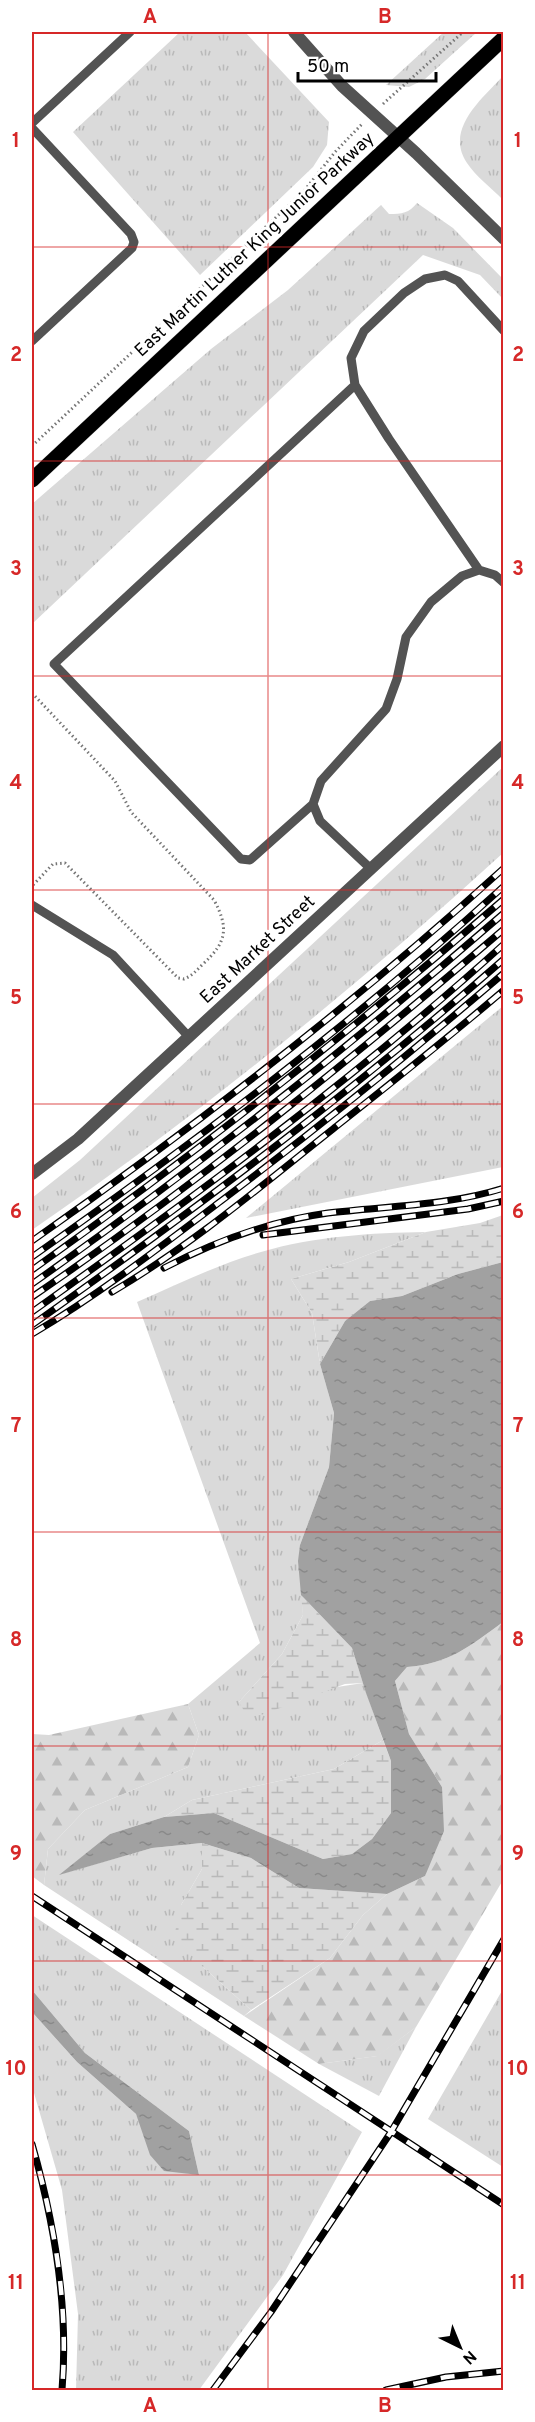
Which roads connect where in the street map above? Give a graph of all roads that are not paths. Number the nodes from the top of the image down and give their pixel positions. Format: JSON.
{"nodes":[{"id":1,"x":130,"y":32,"type":"edge"},
{"id":2,"x":294,"y":32,"type":"edge"},
{"id":3,"x":504,"y":38,"type":"edge"},
{"id":4,"x":32,"y":123,"type":"edge"},
{"id":5,"x":32,"y":128,"type":"edge"},
{"id":6,"x":398,"y":136,"type":"junction"},
{"id":7,"x":504,"y":239,"type":"edge"},
{"id":8,"x":504,"y":331,"type":"edge"},
{"id":9,"x":32,"y":342,"type":"edge"},
{"id":10,"x":356,"y":385,"type":"junction"},
{"id":11,"x":32,"y":480,"type":"edge"},
{"id":12,"x":479,"y":570,"type":"junction"},
{"id":13,"x":504,"y":583,"type":"edge"},
{"id":14,"x":504,"y":746,"type":"edge"},
{"id":15,"x":314,"y":804,"type":"junction"},
{"id":16,"x":371,"y":869,"type":"junction"},
{"id":17,"x":32,"y":905,"type":"edge"},
{"id":18,"x":189,"y":1037,"type":"junction"},
{"id":19,"x":32,"y":1174,"type":"edge"}],
"edges":[{"from":1,"to":4,"type":"lane"},
{"from":2,"to":6,"type":"street"},
{"from":3,"to":6,"type":"main road","name":"East Martin Luther King Junior Parkway"},
{"from":5,"to":9,"type":"lane"},
{"from":6,"to":7,"type":"street"},
{"from":6,"to":11,"type":"main road","name":"East Martin Luther King Junior Parkway"},
{"from":8,"to":10,"type":"lane"},
{"from":10,"to":12,"type":"lane"},
{"from":10,"to":15,"type":"lane"},
{"from":12,"to":13,"type":"lane"},
{"from":12,"to":15,"type":"lane"},
{"from":14,"to":16,"type":"street","name":"East Market Street"},
{"from":15,"to":16,"type":"lane"},
{"from":16,"to":18,"type":"street","name":"East Market Street"},
{"from":17,"to":18,"type":"lane"},
{"from":18,"to":19,"type":"street","name":"East Market Street"}]}
